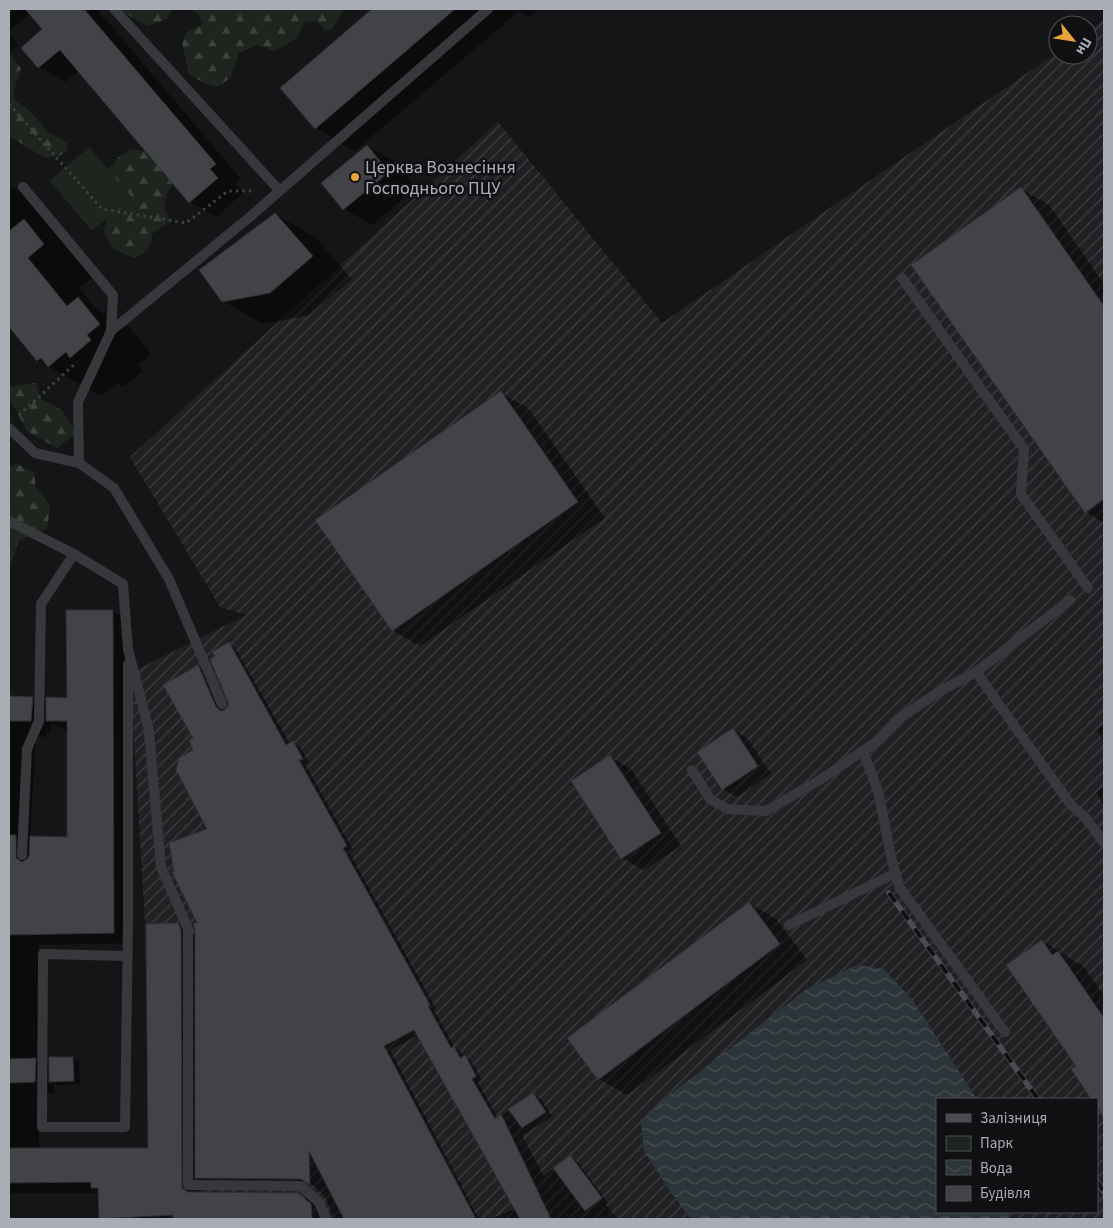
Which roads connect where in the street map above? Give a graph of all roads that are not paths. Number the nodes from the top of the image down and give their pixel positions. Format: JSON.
{"nodes":[{"id":1,"x":114,"y":9,"type":"edge"},
{"id":2,"x":488,"y":9,"type":"edge"},
{"id":3,"x":23,"y":187,"type":"dead end"},
{"id":4,"x":279,"y":190,"type":"junction"},
{"id":5,"x":902,"y":278,"type":"dead end"},
{"id":6,"x":111,"y":331,"type":"junction"},
{"id":7,"x":9,"y":428,"type":"edge"},
{"id":8,"x":79,"y":463,"type":"junction"},
{"id":9,"x":9,"y":520,"type":"edge"},
{"id":10,"x":74,"y":554,"type":"junction"},
{"id":11,"x":1088,"y":588,"type":"dead end"},
{"id":12,"x":1070,"y":600,"type":"dead end"},
{"id":13,"x":128,"y":649,"type":"junction"},
{"id":14,"x":976,"y":672,"type":"junction"},
{"id":15,"x":222,"y":704,"type":"dead end"},
{"id":16,"x":863,"y":751,"type":"junction"},
{"id":17,"x":692,"y":770,"type":"dead end"},
{"id":18,"x":1104,"y":843,"type":"edge"},
{"id":19,"x":22,"y":855,"type":"dead end"},
{"id":20,"x":896,"y":873,"type":"junction"},
{"id":21,"x":789,"y":925,"type":"dead end"},
{"id":22,"x":127,"y":956,"type":"junction"},
{"id":23,"x":1005,"y":1032,"type":"dead end"},
{"id":24,"x":326,"y":1219,"type":"edge"}],
"edges":[{"from":1,"to":4,"type":"lane"},
{"from":2,"to":4,"type":"lane"},
{"from":3,"to":6,"type":"lane"},
{"from":4,"to":6,"type":"lane"},
{"from":5,"to":11,"type":"lane"},
{"from":6,"to":8,"type":"lane"},
{"from":7,"to":8,"type":"lane"},
{"from":8,"to":15,"type":"lane"},
{"from":9,"to":10,"type":"lane"},
{"from":10,"to":13,"type":"lane"},
{"from":10,"to":19,"type":"lane"},
{"from":12,"to":14,"type":"lane"},
{"from":13,"to":22,"type":"lane"},
{"from":13,"to":24,"type":"lane"},
{"from":14,"to":16,"type":"lane"},
{"from":14,"to":18,"type":"lane"},
{"from":16,"to":17,"type":"lane"},
{"from":16,"to":20,"type":"lane"},
{"from":20,"to":21,"type":"lane"},
{"from":20,"to":23,"type":"lane"},
{"from":22,"to":22,"type":"lane"}]}
